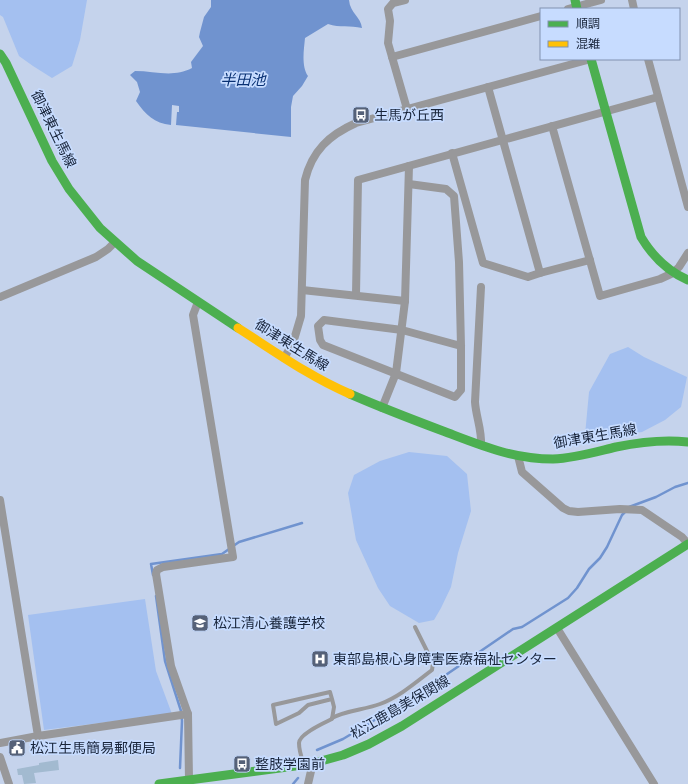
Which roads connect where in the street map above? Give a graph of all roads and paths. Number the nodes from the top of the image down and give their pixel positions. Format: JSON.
{"nodes":[{"id":1,"x":405,"y":0,"type":"edge"},
{"id":2,"x":601,"y":0,"type":"edge"},
{"id":3,"x":574,"y":6,"type":"edge"},
{"id":4,"x":540,"y":16,"type":"edge"},
{"id":5,"x":0,"y":54,"type":"edge"},
{"id":6,"x":392,"y":58,"type":"junction"},
{"id":7,"x":587,"y":60,"type":"edge"},
{"id":8,"x":591,"y":60,"type":"edge"},
{"id":9,"x":648,"y":60,"type":"edge"},
{"id":10,"x":488,"y":87,"type":"junction"},
{"id":11,"x":658,"y":97,"type":"junction"},
{"id":12,"x":407,"y":109,"type":"junction"},
{"id":13,"x":605,"y":111,"type":"junction"},
{"id":14,"x":552,"y":126,"type":"junction"},
{"id":15,"x":503,"y":140,"type":"junction"},
{"id":16,"x":452,"y":154,"type":"junction"},
{"id":17,"x":409,"y":166,"type":"junction"},
{"id":18,"x":409,"y":184,"type":"junction"},
{"id":19,"x":688,"y":207,"type":"edge"},
{"id":20,"x":115,"y":242,"type":"junction"},
{"id":21,"x":688,"y":253,"type":"edge"},
{"id":22,"x":590,"y":260,"type":"junction"},
{"id":23,"x":673,"y":273,"type":"junction"},
{"id":24,"x":540,"y":274,"type":"junction"},
{"id":25,"x":688,"y":280,"type":"edge"},
{"id":26,"x":481,"y":287,"type":"dead end"},
{"id":27,"x":302,"y":290,"type":"junction"},
{"id":28,"x":356,"y":295,"type":"junction"},
{"id":29,"x":0,"y":298,"type":"edge"},
{"id":30,"x":406,"y":301,"type":"junction"},
{"id":31,"x":198,"y":302,"type":"junction"},
{"id":32,"x":402,"y":330,"type":"junction"},
{"id":33,"x":462,"y":346,"type":"junction"},
{"id":34,"x":284,"y":358,"type":"junction"},
{"id":35,"x":396,"y":373,"type":"junction"},
{"id":36,"x":382,"y":408,"type":"junction"},
{"id":37,"x":688,"y":442,"type":"edge"},
{"id":38,"x":481,"y":444,"type":"junction"},
{"id":39,"x":518,"y":456,"type":"junction"},
{"id":40,"x":0,"y":500,"type":"edge"},
{"id":41,"x":688,"y":544,"type":"edge"},
{"id":42,"x":415,"y":627,"type":"dead end"},
{"id":43,"x":557,"y":628,"type":"junction"},
{"id":44,"x":332,"y":699,"type":"junction"},
{"id":45,"x":184,"y":715,"type":"junction"},
{"id":46,"x":332,"y":718,"type":"junction"},
{"id":47,"x":38,"y":736,"type":"junction"},
{"id":48,"x":0,"y":742,"type":"edge"},
{"id":49,"x":0,"y":757,"type":"edge"},
{"id":50,"x":307,"y":764,"type":"junction"},
{"id":51,"x":189,"y":780,"type":"junction"},
{"id":52,"x":9,"y":784,"type":"edge"},
{"id":53,"x":159,"y":784,"type":"edge"},
{"id":54,"x":308,"y":784,"type":"edge"},
{"id":55,"x":654,"y":784,"type":"edge"}],
"edges":[{"from":1,"to":6,"type":"street"},
{"from":2,"to":3,"type":"street"},
{"from":4,"to":6,"type":"street"},
{"from":5,"to":20,"type":"main road","name":"御津東生馬線"},
{"from":6,"to":12,"type":"street"},
{"from":7,"to":10,"type":"street"},
{"from":8,"to":13,"type":"main road"},
{"from":9,"to":11,"type":"street"},
{"from":10,"to":12,"type":"street"},
{"from":10,"to":15,"type":"street"},
{"from":11,"to":13,"type":"street"},
{"from":11,"to":19,"type":"street"},
{"from":12,"to":27,"type":"street"},
{"from":13,"to":14,"type":"street"},
{"from":13,"to":23,"type":"main road"},
{"from":14,"to":15,"type":"street"},
{"from":14,"to":22,"type":"street"},
{"from":15,"to":16,"type":"street"},
{"from":15,"to":24,"type":"street"},
{"from":16,"to":17,"type":"street"},
{"from":16,"to":24,"type":"street"},
{"from":17,"to":18,"type":"street"},
{"from":17,"to":28,"type":"street"},
{"from":18,"to":30,"type":"street"},
{"from":18,"to":33,"type":"street"},
{"from":20,"to":29,"type":"street"},
{"from":20,"to":31,"type":"main road","name":"御津東生馬線"},
{"from":21,"to":23,"type":"street"},
{"from":22,"to":23,"type":"street"},
{"from":22,"to":24,"type":"street"},
{"from":23,"to":25,"type":"main road"},
{"from":26,"to":38,"type":"street"},
{"from":27,"to":28,"type":"street"},
{"from":27,"to":34,"type":"street"},
{"from":28,"to":30,"type":"street"},
{"from":30,"to":32,"type":"street"},
{"from":31,"to":34,"type":"main road","name":"御津東生馬線"},
{"from":31,"to":45,"type":"street"},
{"from":32,"to":33,"type":"street"},
{"from":32,"to":35,"type":"street"},
{"from":32,"to":35,"type":"street"},
{"from":33,"to":35,"type":"street"},
{"from":34,"to":36,"type":"main road","name":"御津東生馬線"},
{"from":35,"to":36,"type":"street"},
{"from":36,"to":38,"type":"main road","name":"御津東生馬線"},
{"from":37,"to":39,"type":"main road","name":"御津東生馬線"},
{"from":38,"to":39,"type":"main road","name":"御津東生馬線"},
{"from":39,"to":41,"type":"street"},
{"from":40,"to":47,"type":"street"},
{"from":41,"to":43,"type":"main road","name":"松江鹿島美保関線"},
{"from":42,"to":46,"type":"lane"},
{"from":43,"to":50,"type":"main road","name":"松江鹿島美保関線"},
{"from":43,"to":55,"type":"street"},
{"from":44,"to":44,"type":"lane"},
{"from":44,"to":46,"type":"lane"},
{"from":45,"to":47,"type":"street"},
{"from":45,"to":51,"type":"street"},
{"from":46,"to":50,"type":"lane"},
{"from":47,"to":48,"type":"street"},
{"from":49,"to":52,"type":"street"},
{"from":50,"to":51,"type":"main road","name":"松江鹿島美保関線"},
{"from":50,"to":54,"type":"street"},
{"from":51,"to":53,"type":"main road","name":"松江鹿島美保関線"}]}
